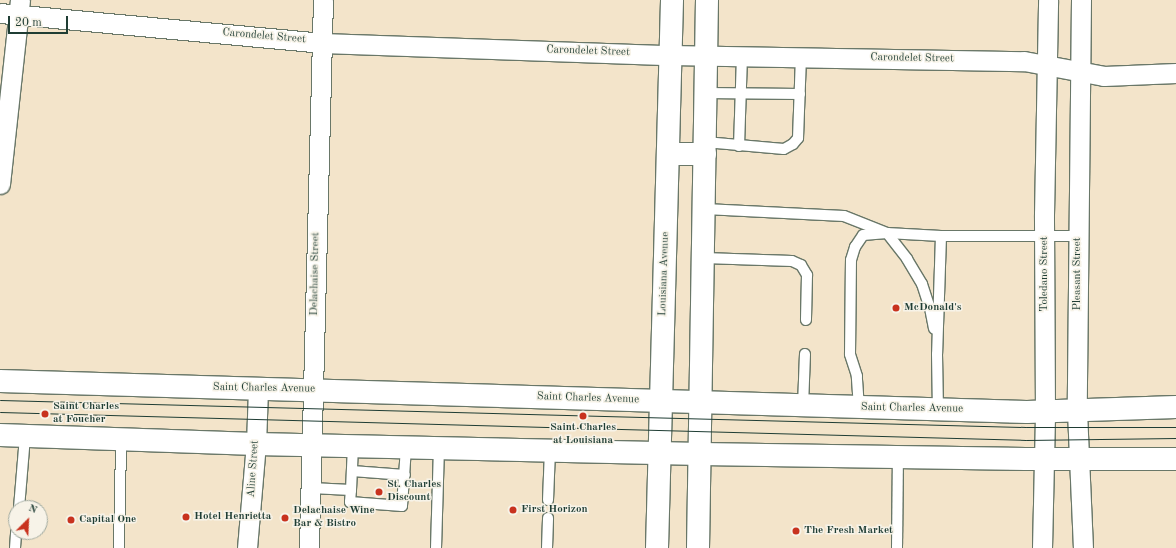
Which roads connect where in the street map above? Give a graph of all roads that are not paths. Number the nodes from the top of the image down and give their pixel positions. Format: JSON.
{"nodes":[{"id":1,"x":323,"y":0,"type":"edge"},
{"id":2,"x":672,"y":0,"type":"edge"},
{"id":3,"x":707,"y":0,"type":"edge"},
{"id":4,"x":1048,"y":0,"type":"edge"},
{"id":5,"x":1081,"y":0,"type":"edge"},
{"id":6,"x":13,"y":9,"type":"edge"},
{"id":7,"x":322,"y":43,"type":"junction"},
{"id":8,"x":670,"y":55,"type":"junction"},
{"id":9,"x":706,"y":55,"type":"junction"},
{"id":10,"x":742,"y":56,"type":"junction"},
{"id":11,"x":801,"y":57,"type":"junction"},
{"id":12,"x":1047,"y":66,"type":"junction"},
{"id":13,"x":1080,"y":72,"type":"junction"},
{"id":14,"x":1176,"y":73,"type":"edge"},
{"id":15,"x":706,"y":93,"type":"junction"},
{"id":16,"x":740,"y":93,"type":"junction"},
{"id":17,"x":800,"y":94,"type":"junction"},
{"id":18,"x":739,"y":146,"type":"junction"},
{"id":19,"x":705,"y":148,"type":"junction"},
{"id":20,"x":668,"y":154,"type":"junction"},
{"id":21,"x":0,"y":184,"type":"edge"},
{"id":22,"x":705,"y":209,"type":"junction"},
{"id":23,"x":887,"y":233,"type":"junction"},
{"id":24,"x":1044,"y":235,"type":"junction"},
{"id":25,"x":941,"y":236,"type":"junction"},
{"id":26,"x":1078,"y":236,"type":"junction"},
{"id":27,"x":704,"y":258,"type":"junction"},
{"id":28,"x":806,"y":320,"type":"dead end"},
{"id":29,"x":805,"y":354,"type":"dead end"},
{"id":30,"x":938,"y":354,"type":"junction"},
{"id":31,"x":0,"y":380,"type":"edge"},
{"id":32,"x":258,"y":390,"type":"junction"},
{"id":33,"x":313,"y":390,"type":"junction"},
{"id":34,"x":661,"y":402,"type":"junction"},
{"id":35,"x":701,"y":403,"type":"junction"},
{"id":36,"x":803,"y":406,"type":"junction"},
{"id":37,"x":859,"y":408,"type":"junction"},
{"id":38,"x":1176,"y":408,"type":"edge"},
{"id":39,"x":938,"y":410,"type":"junction"},
{"id":40,"x":1077,"y":411,"type":"junction"},
{"id":41,"x":1045,"y":412,"type":"junction"},
{"id":42,"x":0,"y":435,"type":"edge"},
{"id":43,"x":25,"y":436,"type":"junction"},
{"id":44,"x":121,"y":439,"type":"junction"},
{"id":45,"x":256,"y":444,"type":"junction"},
{"id":46,"x":311,"y":445,"type":"junction"},
{"id":47,"x":353,"y":446,"type":"junction"},
{"id":48,"x":406,"y":447,"type":"junction"},
{"id":49,"x":439,"y":448,"type":"junction"},
{"id":50,"x":550,"y":451,"type":"junction"},
{"id":51,"x":659,"y":453,"type":"junction"},
{"id":52,"x":701,"y":454,"type":"junction"},
{"id":53,"x":898,"y":457,"type":"junction"},
{"id":54,"x":1045,"y":459,"type":"junction"},
{"id":55,"x":1079,"y":459,"type":"junction"},
{"id":56,"x":1176,"y":459,"type":"edge"},
{"id":57,"x":352,"y":472,"type":"junction"},
{"id":58,"x":405,"y":475,"type":"junction"},
{"id":59,"x":311,"y":488,"type":"junction"},
{"id":60,"x":351,"y":490,"type":"junction"},
{"id":61,"x":20,"y":500,"type":"edge"},
{"id":62,"x":548,"y":500,"type":"dead end"},
{"id":63,"x":548,"y":518,"type":"dead end"},
{"id":64,"x":119,"y":548,"type":"edge"},
{"id":65,"x":247,"y":548,"type":"edge"},
{"id":66,"x":310,"y":548,"type":"edge"},
{"id":67,"x":436,"y":548,"type":"edge"},
{"id":68,"x":547,"y":548,"type":"edge"},
{"id":69,"x":657,"y":548,"type":"edge"},
{"id":70,"x":698,"y":548,"type":"edge"},
{"id":71,"x":897,"y":548,"type":"edge"},
{"id":72,"x":1042,"y":548,"type":"edge"},
{"id":73,"x":1084,"y":548,"type":"edge"}],
"edges":[{"from":1,"to":7,"type":"street","name":"Delachaise Street"},
{"from":2,"to":8,"type":"main road","name":"Louisiana Avenue"},
{"from":3,"to":9,"type":"main road"},
{"from":4,"to":12,"type":"street","name":"Toledano Street"},
{"from":5,"to":13,"type":"street","name":"Pleasant Street"},
{"from":6,"to":7,"type":"street","name":"Carondelet Street"},
{"from":6,"to":21,"type":"street"},
{"from":7,"to":8,"type":"street","name":"Carondelet Street"},
{"from":7,"to":33,"type":"street","name":"Delachaise Street"},
{"from":8,"to":9,"type":"street","name":"Carondelet Street"},
{"from":8,"to":20,"type":"main road","name":"Louisiana Avenue"},
{"from":9,"to":10,"type":"street","name":"Carondelet Street"},
{"from":9,"to":15,"type":"main road"},
{"from":10,"to":11,"type":"street","name":"Carondelet Street"},
{"from":10,"to":16,"type":"lane"},
{"from":11,"to":12,"type":"street","name":"Carondelet Street"},
{"from":11,"to":17,"type":"lane"},
{"from":12,"to":13,"type":"street","name":"Carondelet Street"},
{"from":12,"to":24,"type":"street","name":"Toledano Street"},
{"from":13,"to":14,"type":"street","name":"Carondelet Street"},
{"from":13,"to":26,"type":"street","name":"Pleasant Street"},
{"from":15,"to":16,"type":"lane"},
{"from":15,"to":19,"type":"main road"},
{"from":16,"to":17,"type":"lane"},
{"from":16,"to":18,"type":"lane"},
{"from":17,"to":18,"type":"lane"},
{"from":18,"to":19,"type":"lane"},
{"from":19,"to":20,"type":"main road"},
{"from":19,"to":22,"type":"main road"},
{"from":20,"to":34,"type":"main road","name":"Louisiana Avenue"},
{"from":22,"to":23,"type":"lane"},
{"from":22,"to":27,"type":"main road"},
{"from":23,"to":25,"type":"lane"},
{"from":23,"to":30,"type":"lane"},
{"from":23,"to":37,"type":"lane"},
{"from":24,"to":25,"type":"lane"},
{"from":24,"to":26,"type":"lane"},
{"from":24,"to":41,"type":"street","name":"Toledano Street"},
{"from":25,"to":30,"type":"lane"},
{"from":26,"to":40,"type":"street","name":"Pleasant Street"},
{"from":27,"to":28,"type":"lane"},
{"from":27,"to":35,"type":"main road"},
{"from":29,"to":36,"type":"lane"},
{"from":30,"to":39,"type":"lane"},
{"from":31,"to":32,"type":"main road","name":"Saint Charles Avenue"},
{"from":32,"to":33,"type":"main road","name":"Saint Charles Avenue"},
{"from":32,"to":45,"type":"street","name":"Aline Street"},
{"from":33,"to":34,"type":"main road","name":"Saint Charles Avenue"},
{"from":33,"to":46,"type":"street","name":"Delachaise Street"},
{"from":34,"to":35,"type":"main road","name":"Saint Charles Avenue"},
{"from":34,"to":51,"type":"main road","name":"Louisiana Avenue"},
{"from":35,"to":36,"type":"main road","name":"Saint Charles Avenue"},
{"from":35,"to":52,"type":"main road"},
{"from":36,"to":37,"type":"main road","name":"Saint Charles Avenue"},
{"from":37,"to":39,"type":"main road","name":"Saint Charles Avenue"},
{"from":38,"to":40,"type":"main road","name":"Saint Charles Avenue"},
{"from":39,"to":41,"type":"main road","name":"Saint Charles Avenue"},
{"from":40,"to":41,"type":"main road","name":"Saint Charles Avenue"},
{"from":40,"to":55,"type":"street","name":"Pleasant Street"},
{"from":41,"to":54,"type":"street","name":"Toledano Street"},
{"from":42,"to":43,"type":"main road"},
{"from":43,"to":44,"type":"main road"},
{"from":43,"to":61,"type":"lane"},
{"from":44,"to":45,"type":"main road"},
{"from":44,"to":64,"type":"lane"},
{"from":45,"to":46,"type":"main road"},
{"from":45,"to":65,"type":"street","name":"Aline Street"},
{"from":46,"to":47,"type":"main road"},
{"from":46,"to":59,"type":"street","name":"Delachaise Street"},
{"from":47,"to":48,"type":"main road"},
{"from":47,"to":57,"type":"lane"},
{"from":48,"to":49,"type":"main road"},
{"from":48,"to":58,"type":"lane"},
{"from":49,"to":50,"type":"main road"},
{"from":49,"to":67,"type":"lane"},
{"from":50,"to":51,"type":"main road"},
{"from":50,"to":62,"type":"lane"},
{"from":51,"to":52,"type":"main road"},
{"from":51,"to":69,"type":"main road","name":"Louisiana Avenue"},
{"from":52,"to":53,"type":"main road"},
{"from":52,"to":70,"type":"main road"},
{"from":53,"to":54,"type":"main road"},
{"from":53,"to":71,"type":"lane"},
{"from":54,"to":55,"type":"main road"},
{"from":54,"to":72,"type":"street","name":"Toledano Street"},
{"from":55,"to":56,"type":"main road"},
{"from":55,"to":73,"type":"street","name":"Pleasant Street"},
{"from":57,"to":58,"type":"lane"},
{"from":57,"to":60,"type":"lane"},
{"from":58,"to":60,"type":"lane"},
{"from":59,"to":60,"type":"lane"},
{"from":59,"to":66,"type":"street","name":"Delachaise Street"},
{"from":63,"to":68,"type":"lane"}]}
